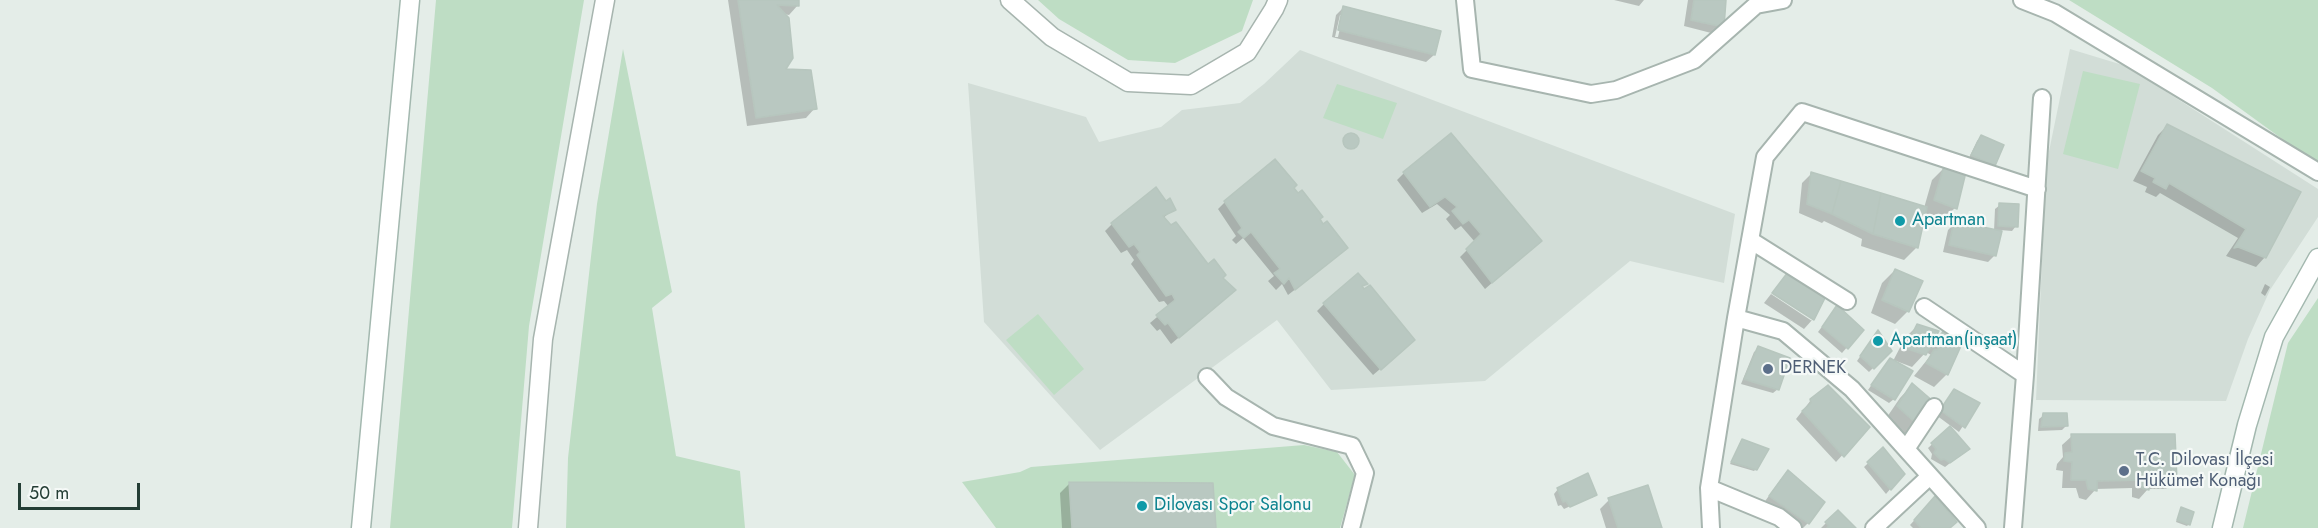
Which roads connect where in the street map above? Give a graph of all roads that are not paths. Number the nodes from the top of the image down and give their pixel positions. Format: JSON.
{"nodes":[{"id":1,"x":410,"y":0,"type":"edge"},
{"id":2,"x":605,"y":0,"type":"edge"},
{"id":3,"x":1010,"y":0,"type":"edge"},
{"id":4,"x":1278,"y":0,"type":"edge"},
{"id":5,"x":1465,"y":0,"type":"edge"},
{"id":6,"x":1783,"y":0,"type":"edge"},
{"id":7,"x":2022,"y":0,"type":"edge"},
{"id":8,"x":1753,"y":3,"type":"edge"},
{"id":9,"x":2042,"y":98,"type":"dead end"},
{"id":10,"x":2318,"y":172,"type":"edge"},
{"id":11,"x":2037,"y":189,"type":"junction"},
{"id":12,"x":1750,"y":240,"type":"junction"},
{"id":13,"x":2318,"y":258,"type":"edge"},
{"id":14,"x":1847,"y":301,"type":"dead end"},
{"id":15,"x":1924,"y":307,"type":"dead end"},
{"id":16,"x":1736,"y":318,"type":"junction"},
{"id":17,"x":2025,"y":375,"type":"junction"},
{"id":18,"x":1207,"y":377,"type":"dead end"},
{"id":19,"x":1934,"y":407,"type":"dead end"},
{"id":20,"x":1906,"y":449,"type":"junction"},
{"id":21,"x":1930,"y":476,"type":"junction"},
{"id":22,"x":1709,"y":488,"type":"junction"},
{"id":23,"x":361,"y":528,"type":"edge"},
{"id":24,"x":528,"y":528,"type":"edge"},
{"id":25,"x":1351,"y":528,"type":"edge"},
{"id":26,"x":1711,"y":528,"type":"edge"},
{"id":27,"x":1793,"y":528,"type":"edge"},
{"id":28,"x":1874,"y":528,"type":"edge"},
{"id":29,"x":1977,"y":528,"type":"edge"},
{"id":30,"x":2013,"y":528,"type":"edge"},
{"id":31,"x":2222,"y":528,"type":"edge"}],
"edges":[{"from":1,"to":23,"type":"street"},
{"from":2,"to":24,"type":"street"},
{"from":3,"to":4,"type":"street"},
{"from":5,"to":8,"type":"street"},
{"from":6,"to":8,"type":"street"},
{"from":7,"to":10,"type":"street"},
{"from":9,"to":11,"type":"street"},
{"from":11,"to":12,"type":"street"},
{"from":11,"to":17,"type":"street"},
{"from":12,"to":14,"type":"street"},
{"from":12,"to":16,"type":"street"},
{"from":13,"to":31,"type":"street"},
{"from":15,"to":17,"type":"street"},
{"from":16,"to":20,"type":"street"},
{"from":16,"to":22,"type":"street"},
{"from":17,"to":30,"type":"street"},
{"from":18,"to":25,"type":"street"},
{"from":19,"to":20,"type":"street"},
{"from":20,"to":21,"type":"street"},
{"from":21,"to":28,"type":"street"},
{"from":21,"to":29,"type":"street"},
{"from":22,"to":26,"type":"street"},
{"from":22,"to":27,"type":"street"}]}
